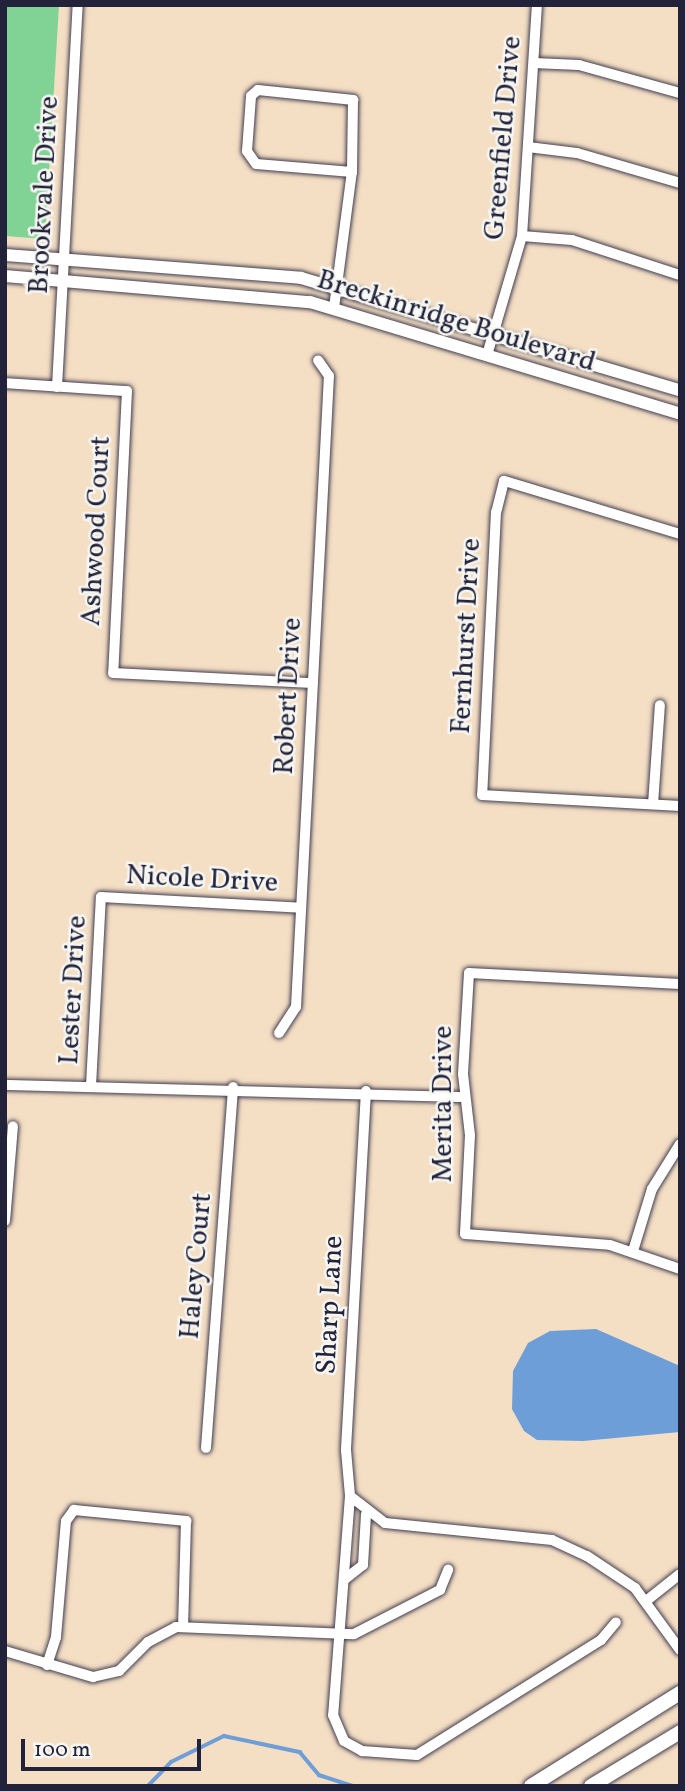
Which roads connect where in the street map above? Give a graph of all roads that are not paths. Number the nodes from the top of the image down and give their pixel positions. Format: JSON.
{"nodes":[{"id":1,"x":78,"y":5,"type":"edge"},
{"id":2,"x":537,"y":5,"type":"edge"},
{"id":3,"x":534,"y":63,"type":"junction"},
{"id":4,"x":680,"y":93,"type":"edge"},
{"id":5,"x":528,"y":148,"type":"junction"},
{"id":6,"x":352,"y":172,"type":"junction"},
{"id":7,"x":680,"y":183,"type":"edge"},
{"id":8,"x":522,"y":236,"type":"junction"},
{"id":9,"x":5,"y":255,"type":"edge"},
{"id":10,"x":65,"y":259,"type":"junction"},
{"id":11,"x":5,"y":275,"type":"edge"},
{"id":12,"x":680,"y":275,"type":"edge"},
{"id":13,"x":63,"y":280,"type":"junction"},
{"id":14,"x":339,"y":287,"type":"junction"},
{"id":15,"x":334,"y":308,"type":"junction"},
{"id":16,"x":493,"y":336,"type":"junction"},
{"id":17,"x":487,"y":355,"type":"junction"},
{"id":18,"x":318,"y":360,"type":"dead end"},
{"id":19,"x":5,"y":383,"type":"edge"},
{"id":20,"x":57,"y":387,"type":"junction"},
{"id":21,"x":680,"y":390,"type":"edge"},
{"id":22,"x":680,"y":414,"type":"edge"},
{"id":23,"x":680,"y":534,"type":"edge"},
{"id":24,"x":313,"y":683,"type":"junction"},
{"id":25,"x":660,"y":705,"type":"dead end"},
{"id":26,"x":653,"y":804,"type":"junction"},
{"id":27,"x":680,"y":806,"type":"edge"},
{"id":28,"x":101,"y":897,"type":"joint"},
{"id":29,"x":301,"y":908,"type":"junction"},
{"id":30,"x":680,"y":984,"type":"edge"},
{"id":31,"x":279,"y":1033,"type":"dead end"},
{"id":32,"x":5,"y":1085,"type":"edge"},
{"id":33,"x":92,"y":1086,"type":"junction"},
{"id":34,"x":233,"y":1087,"type":"junction"},
{"id":35,"x":366,"y":1091,"type":"junction"},
{"id":36,"x":464,"y":1097,"type":"junction"},
{"id":37,"x":13,"y":1126,"type":"dead end"},
{"id":38,"x":680,"y":1144,"type":"edge"},
{"id":39,"x":5,"y":1221,"type":"edge"},
{"id":40,"x":633,"y":1251,"type":"junction"},
{"id":41,"x":680,"y":1269,"type":"edge"},
{"id":42,"x":206,"y":1448,"type":"dead end"},
{"id":43,"x":350,"y":1496,"type":"junction"},
{"id":44,"x":366,"y":1514,"type":"junction"},
{"id":45,"x":448,"y":1570,"type":"dead end"},
{"id":46,"x":680,"y":1574,"type":"edge"},
{"id":47,"x":345,"y":1578,"type":"junction"},
{"id":48,"x":646,"y":1601,"type":"junction"},
{"id":49,"x":616,"y":1622,"type":"dead end"},
{"id":50,"x":183,"y":1627,"type":"junction"},
{"id":51,"x":337,"y":1634,"type":"junction"},
{"id":52,"x":680,"y":1650,"type":"edge"},
{"id":53,"x":5,"y":1651,"type":"edge"},
{"id":54,"x":47,"y":1665,"type":"junction"},
{"id":55,"x":680,"y":1693,"type":"edge"},
{"id":56,"x":680,"y":1732,"type":"edge"},
{"id":57,"x":531,"y":1786,"type":"edge"},
{"id":58,"x":591,"y":1786,"type":"edge"}],
"edges":[{"from":1,"to":10,"type":"street","name":"Brookvale Drive"},
{"from":2,"to":3,"type":"street","name":"Greenfield Drive"},
{"from":3,"to":4,"type":"street"},
{"from":3,"to":5,"type":"street","name":"Greenfield Drive"},
{"from":5,"to":7,"type":"street"},
{"from":5,"to":8,"type":"street","name":"Greenfield Drive"},
{"from":6,"to":6,"type":"street"},
{"from":6,"to":14,"type":"street"},
{"from":8,"to":12,"type":"street"},
{"from":8,"to":16,"type":"street","name":"Greenfield Drive"},
{"from":9,"to":10,"type":"street","name":"Breckinridge Boulevard"},
{"from":10,"to":13,"type":"street","name":"Brookvale Drive"},
{"from":10,"to":14,"type":"street","name":"Breckinridge Boulevard"},
{"from":11,"to":13,"type":"street","name":"Breckinridge Boulevard"},
{"from":13,"to":15,"type":"street","name":"Breckinridge Boulevard"},
{"from":13,"to":20,"type":"street","name":"Brookvale Drive"},
{"from":14,"to":15,"type":"street"},
{"from":14,"to":16,"type":"street","name":"Breckinridge Boulevard"},
{"from":15,"to":17,"type":"street","name":"Breckinridge Boulevard"},
{"from":16,"to":17,"type":"street","name":"Greenfield Drive"},
{"from":16,"to":21,"type":"street","name":"Breckinridge Boulevard"},
{"from":17,"to":22,"type":"street","name":"Breckinridge Boulevard"},
{"from":18,"to":24,"type":"street","name":"Robert Drive"},
{"from":19,"to":20,"type":"street"},
{"from":20,"to":24,"type":"street","name":"Ashwood Court"},
{"from":23,"to":26,"type":"street","name":"Fernhurst Drive"},
{"from":24,"to":29,"type":"street","name":"Robert Drive"},
{"from":25,"to":26,"type":"street"},
{"from":26,"to":27,"type":"street"},
{"from":28,"to":29,"type":"street","name":"Nicole Drive"},
{"from":28,"to":33,"type":"street","name":"Lester Drive"},
{"from":29,"to":31,"type":"street","name":"Robert Drive"},
{"from":30,"to":36,"type":"street","name":"Merita Drive"},
{"from":32,"to":33,"type":"street"},
{"from":33,"to":34,"type":"street"},
{"from":34,"to":35,"type":"street"},
{"from":34,"to":42,"type":"street","name":"Haley Court"},
{"from":35,"to":36,"type":"street"},
{"from":35,"to":43,"type":"street","name":"Sharp Lane"},
{"from":36,"to":40,"type":"street","name":"Merita Drive"},
{"from":37,"to":39,"type":"street"},
{"from":38,"to":40,"type":"street"},
{"from":40,"to":41,"type":"street"},
{"from":43,"to":44,"type":"street"},
{"from":43,"to":47,"type":"street","name":"Sharp Lane"},
{"from":44,"to":47,"type":"street"},
{"from":44,"to":48,"type":"street"},
{"from":45,"to":51,"type":"street"},
{"from":46,"to":48,"type":"street"},
{"from":47,"to":51,"type":"street","name":"Sharp Lane"},
{"from":48,"to":52,"type":"street"},
{"from":49,"to":51,"type":"street","name":"Sharp Lane"},
{"from":50,"to":51,"type":"street"},
{"from":50,"to":54,"type":"street"},
{"from":50,"to":54,"type":"street"},
{"from":53,"to":54,"type":"street"},
{"from":55,"to":57,"type":"main road"},
{"from":56,"to":58,"type":"main road"}]}
